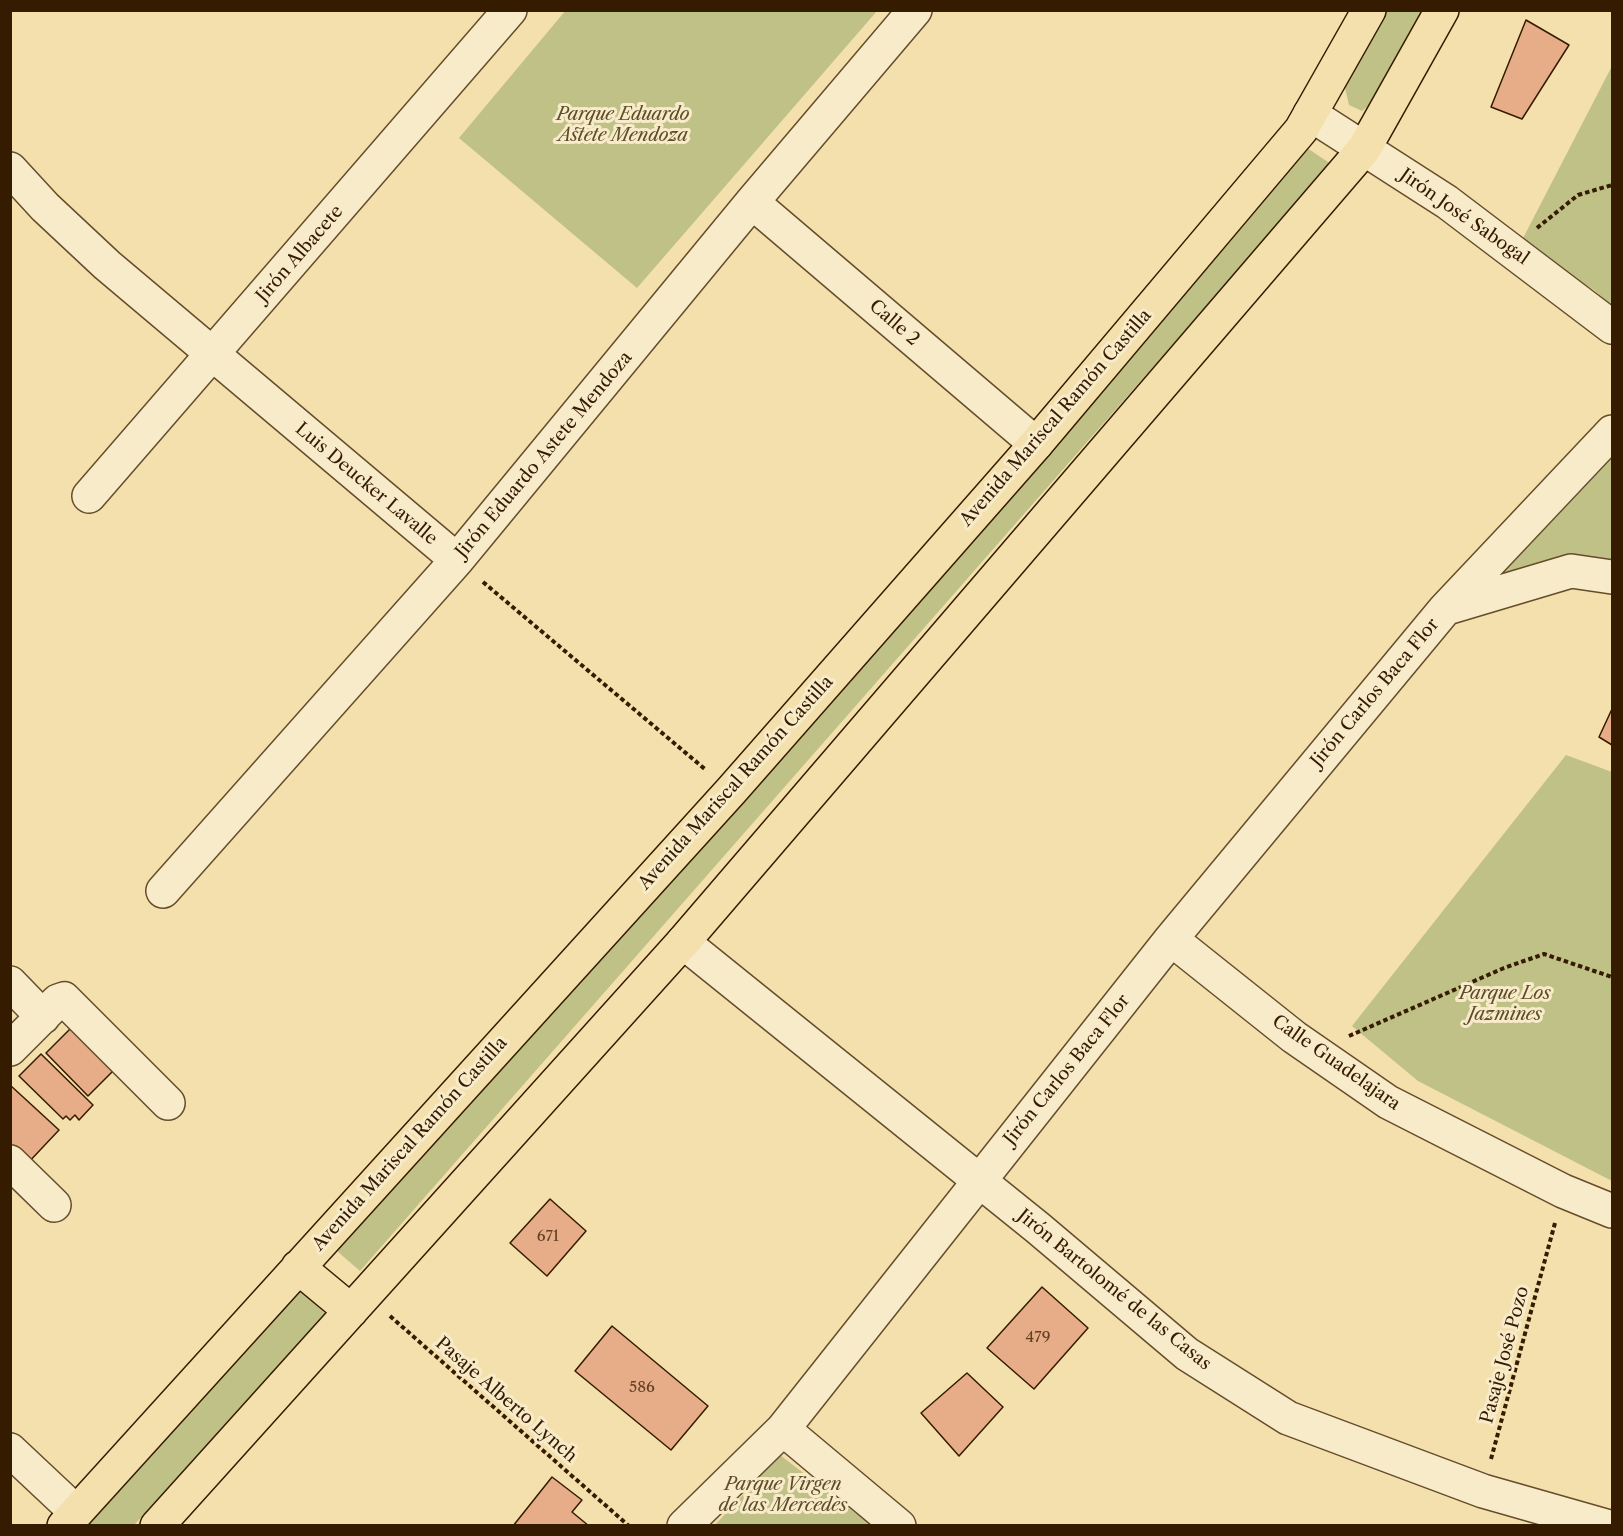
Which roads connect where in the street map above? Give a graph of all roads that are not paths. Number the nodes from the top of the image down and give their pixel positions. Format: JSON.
{"nodes":[{"id":1,"x":510,"y":10,"type":"edge"},
{"id":2,"x":915,"y":10,"type":"edge"},
{"id":3,"x":1369,"y":10,"type":"edge"},
{"id":4,"x":1442,"y":10,"type":"edge"},
{"id":5,"x":1310,"y":114,"type":"junction"},
{"id":6,"x":1364,"y":149,"type":"junction"},
{"id":7,"x":10,"y":169,"type":"edge"},
{"id":8,"x":752,"y":202,"type":"junction"},
{"id":9,"x":1612,"y":327,"type":"edge"},
{"id":10,"x":212,"y":356,"type":"junction"},
{"id":11,"x":1612,"y":432,"type":"edge"},
{"id":12,"x":1036,"y":444,"type":"junction"},
{"id":13,"x":89,"y":496,"type":"dead end"},
{"id":14,"x":457,"y":560,"type":"junction"},
{"id":15,"x":1612,"y":577,"type":"edge"},
{"id":16,"x":1445,"y":609,"type":"junction"},
{"id":17,"x":163,"y":891,"type":"dead end"},
{"id":18,"x":1171,"y":939,"type":"junction"},
{"id":19,"x":683,"y":942,"type":"junction"},
{"id":20,"x":10,"y":983,"type":"edge"},
{"id":21,"x":56,"y":1010,"type":"junction"},
{"id":22,"x":10,"y":1049,"type":"edge"},
{"id":23,"x":168,"y":1103,"type":"dead end"},
{"id":24,"x":10,"y":1162,"type":"edge"},
{"id":25,"x":979,"y":1181,"type":"junction"},
{"id":26,"x":54,"y":1205,"type":"dead end"},
{"id":27,"x":1612,"y":1211,"type":"edge"},
{"id":28,"x":298,"y":1267,"type":"junction"},
{"id":29,"x":358,"y":1303,"type":"junction"},
{"id":30,"x":783,"y":1429,"type":"junction"},
{"id":31,"x":10,"y":1450,"type":"edge"},
{"id":32,"x":70,"y":1519,"type":"edge"},
{"id":33,"x":157,"y":1526,"type":"edge"},
{"id":34,"x":684,"y":1526,"type":"edge"},
{"id":35,"x":899,"y":1526,"type":"edge"},
{"id":36,"x":1606,"y":1526,"type":"edge"}],
"edges":[{"from":1,"to":10,"type":"street","name":"Jirón Albacete"},
{"from":2,"to":8,"type":"street","name":"Jirón Eduardo Astete Mendoza"},
{"from":3,"to":5,"type":"main road","name":"Avenida Mariscal Ramón Castilla"},
{"from":4,"to":6,"type":"main road"},
{"from":5,"to":6,"type":"street","name":"Jirón José Sabogal"},
{"from":5,"to":12,"type":"main road","name":"Avenida Mariscal Ramón Castilla"},
{"from":6,"to":9,"type":"street","name":"Jirón José Sabogal"},
{"from":6,"to":19,"type":"main road"},
{"from":7,"to":10,"type":"street","name":"Luis Deucker Lavalle"},
{"from":8,"to":12,"type":"street","name":"Calle 2"},
{"from":8,"to":14,"type":"street","name":"Jirón Eduardo Astete Mendoza"},
{"from":10,"to":13,"type":"street","name":"Jirón Albacete"},
{"from":10,"to":14,"type":"street","name":"Luis Deucker Lavalle"},
{"from":11,"to":16,"type":"street","name":"Jirón Carlos Baca Flor"},
{"from":12,"to":28,"type":"main road","name":"Avenida Mariscal Ramón Castilla"},
{"from":14,"to":17,"type":"street","name":"Jirón Eduardo Astete Mendoza"},
{"from":15,"to":16,"type":"street","name":"Jirón Carlos Baca Flor"},
{"from":16,"to":18,"type":"street","name":"Jirón Carlos Baca Flor"},
{"from":18,"to":25,"type":"street","name":"Jirón Carlos Baca Flor"},
{"from":18,"to":27,"type":"street","name":"Calle Guadelajara"},
{"from":19,"to":25,"type":"street","name":"Jirón Bartolomé de las Casas"},
{"from":19,"to":29,"type":"main road"},
{"from":20,"to":21,"type":"street"},
{"from":21,"to":22,"type":"street"},
{"from":21,"to":23,"type":"street"},
{"from":24,"to":26,"type":"street"},
{"from":25,"to":30,"type":"street","name":"Jirón Carlos Baca Flor"},
{"from":25,"to":36,"type":"street","name":"Jirón Bartolomé de las Casas"},
{"from":28,"to":29,"type":"main road"},
{"from":28,"to":32,"type":"main road","name":"Avenida Mariscal Ramón Castilla"},
{"from":29,"to":33,"type":"main road"},
{"from":30,"to":34,"type":"street","name":"Jirón Carlos Baca Flor"},
{"from":30,"to":35,"type":"street"},
{"from":31,"to":32,"type":"street"}]}
